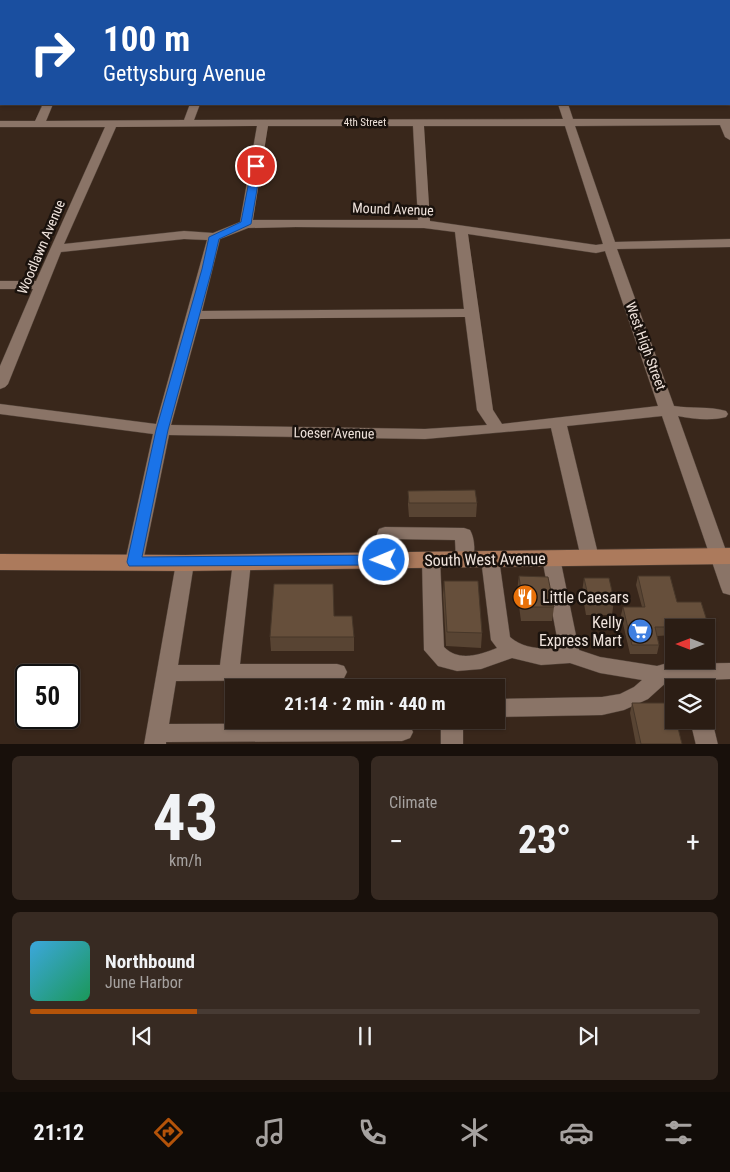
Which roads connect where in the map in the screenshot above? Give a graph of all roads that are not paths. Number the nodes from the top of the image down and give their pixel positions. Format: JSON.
{"nodes":[{"id":1,"x":48,"y":105,"type":"edge"},
{"id":2,"x":195,"y":105,"type":"edge"},
{"id":3,"x":563,"y":105,"type":"edge"},
{"id":4,"x":420,"y":122,"type":"junction"},
{"id":5,"x":568,"y":122,"type":"junction"},
{"id":6,"x":727,"y":122,"type":"edge"},
{"id":7,"x":188,"y":123,"type":"junction"},
{"id":8,"x":263,"y":123,"type":"junction"},
{"id":9,"x":0,"y":124,"type":"edge"},
{"id":10,"x":38,"y":124,"type":"junction"},
{"id":11,"x":113,"y":124,"type":"junction"},
{"id":12,"x":730,"y":137,"type":"edge"},
{"id":13,"x":246,"y":224,"type":"junction"},
{"id":14,"x":424,"y":224,"type":"junction"},
{"id":15,"x":461,"y":228,"type":"junction"},
{"id":16,"x":214,"y":237,"type":"junction"},
{"id":17,"x":730,"y":243,"type":"edge"},
{"id":18,"x":610,"y":246,"type":"junction"},
{"id":19,"x":56,"y":249,"type":"junction"},
{"id":20,"x":0,"y":285,"type":"edge"},
{"id":21,"x":42,"y":285,"type":"junction"},
{"id":22,"x":470,"y":313,"type":"junction"},
{"id":23,"x":194,"y":315,"type":"junction"},
{"id":24,"x":0,"y":384,"type":"edge"},
{"id":25,"x":0,"y":409,"type":"edge"},
{"id":26,"x":669,"y":410,"type":"junction"},
{"id":27,"x":720,"y":414,"type":"dead end"},
{"id":28,"x":558,"y":422,"type":"junction"},
{"id":29,"x":498,"y":429,"type":"junction"},
{"id":30,"x":162,"y":430,"type":"junction"},
{"id":31,"x":724,"y":556,"type":"edge"},
{"id":32,"x":551,"y":558,"type":"junction"},
{"id":33,"x":590,"y":558,"type":"junction"},
{"id":34,"x":465,"y":559,"type":"junction"},
{"id":35,"x":490,"y":559,"type":"junction"},
{"id":36,"x":384,"y":560,"type":"junction"},
{"id":37,"x":431,"y":560,"type":"junction"},
{"id":38,"x":0,"y":562,"type":"edge"},
{"id":39,"x":134,"y":562,"type":"junction"},
{"id":40,"x":242,"y":562,"type":"junction"},
{"id":41,"x":185,"y":563,"type":"junction"},
{"id":42,"x":730,"y":588,"type":"edge"},
{"id":43,"x":507,"y":645,"type":"junction"},
{"id":44,"x":570,"y":655,"type":"junction"},
{"id":45,"x":730,"y":671,"type":"edge"},
{"id":46,"x":229,"y":672,"type":"junction"},
{"id":47,"x":337,"y":672,"type":"dead end"},
{"id":48,"x":167,"y":673,"type":"junction"},
{"id":49,"x":661,"y":675,"type":"junction"},
{"id":50,"x":686,"y":679,"type":"edge"},
{"id":51,"x":694,"y":679,"type":"edge"},
{"id":52,"x":505,"y":708,"type":"edge"},
{"id":53,"x":452,"y":729,"type":"edge"},
{"id":54,"x":703,"y":729,"type":"edge"},
{"id":55,"x":402,"y":732,"type":"dead end"},
{"id":56,"x":156,"y":739,"type":"edge"},
{"id":57,"x":452,"y":744,"type":"edge"},
{"id":58,"x":707,"y":744,"type":"edge"}],
"edges":[{"from":1,"to":10,"type":"street"},
{"from":2,"to":7,"type":"street"},
{"from":3,"to":5,"type":"street","name":"West High Street"},
{"from":4,"to":5,"type":"street","name":"4th Street"},
{"from":4,"to":8,"type":"street","name":"4th Street"},
{"from":4,"to":14,"type":"street"},
{"from":5,"to":6,"type":"street","name":"4th Street"},
{"from":5,"to":18,"type":"street","name":"West High Street"},
{"from":6,"to":12,"type":"street"},
{"from":7,"to":8,"type":"street","name":"4th Street"},
{"from":7,"to":11,"type":"street","name":"4th Street"},
{"from":8,"to":13,"type":"street"},
{"from":9,"to":10,"type":"street","name":"4th Street"},
{"from":10,"to":11,"type":"street","name":"4th Street"},
{"from":11,"to":19,"type":"street","name":"Woodlawn Avenue"},
{"from":13,"to":14,"type":"street","name":"Mound Avenue"},
{"from":13,"to":16,"type":"street","name":"Mound Avenue"},
{"from":14,"to":15,"type":"street","name":"Mound Avenue"},
{"from":15,"to":18,"type":"street","name":"Mound Avenue"},
{"from":15,"to":22,"type":"street"},
{"from":16,"to":19,"type":"street","name":"Mound Avenue"},
{"from":16,"to":23,"type":"street"},
{"from":17,"to":18,"type":"street","name":"Mound Avenue"},
{"from":18,"to":26,"type":"street","name":"West High Street"},
{"from":19,"to":21,"type":"street","name":"Woodlawn Avenue"},
{"from":20,"to":21,"type":"street"},
{"from":21,"to":24,"type":"street","name":"Woodlawn Avenue"},
{"from":22,"to":23,"type":"street"},
{"from":22,"to":29,"type":"street"},
{"from":23,"to":30,"type":"street"},
{"from":25,"to":30,"type":"street","name":"Loeser Avenue"},
{"from":26,"to":27,"type":"street","name":"Loeser Avenue"},
{"from":26,"to":28,"type":"street","name":"Loeser Avenue"},
{"from":26,"to":31,"type":"street","name":"West High Street"},
{"from":28,"to":29,"type":"street","name":"Loeser Avenue"},
{"from":28,"to":33,"type":"street"},
{"from":29,"to":30,"type":"street","name":"Loeser Avenue"},
{"from":30,"to":39,"type":"street"},
{"from":31,"to":33,"type":"main road","name":"South West Avenue"},
{"from":31,"to":42,"type":"street","name":"West High Street"},
{"from":32,"to":33,"type":"main road","name":"South West Avenue"},
{"from":32,"to":35,"type":"main road","name":"South West Avenue"},
{"from":32,"to":44,"type":"street"},
{"from":34,"to":35,"type":"main road","name":"South West Avenue"},
{"from":34,"to":36,"type":"street"},
{"from":34,"to":37,"type":"main road","name":"South West Avenue"},
{"from":35,"to":43,"type":"street"},
{"from":36,"to":37,"type":"main road","name":"South West Avenue"},
{"from":36,"to":40,"type":"main road","name":"South West Avenue"},
{"from":37,"to":43,"type":"street"},
{"from":38,"to":39,"type":"main road","name":"South West Avenue"},
{"from":39,"to":41,"type":"main road","name":"South West Avenue"},
{"from":40,"to":41,"type":"main road","name":"South West Avenue"},
{"from":40,"to":46,"type":"street"},
{"from":41,"to":48,"type":"street"},
{"from":43,"to":44,"type":"street"},
{"from":44,"to":49,"type":"street"},
{"from":45,"to":51,"type":"street"},
{"from":46,"to":47,"type":"street"},
{"from":46,"to":48,"type":"street"},
{"from":48,"to":56,"type":"street"},
{"from":49,"to":50,"type":"street"},
{"from":49,"to":52,"type":"street"},
{"from":53,"to":57,"type":"street"},
{"from":54,"to":58,"type":"street"},
{"from":55,"to":56,"type":"street"}]}
